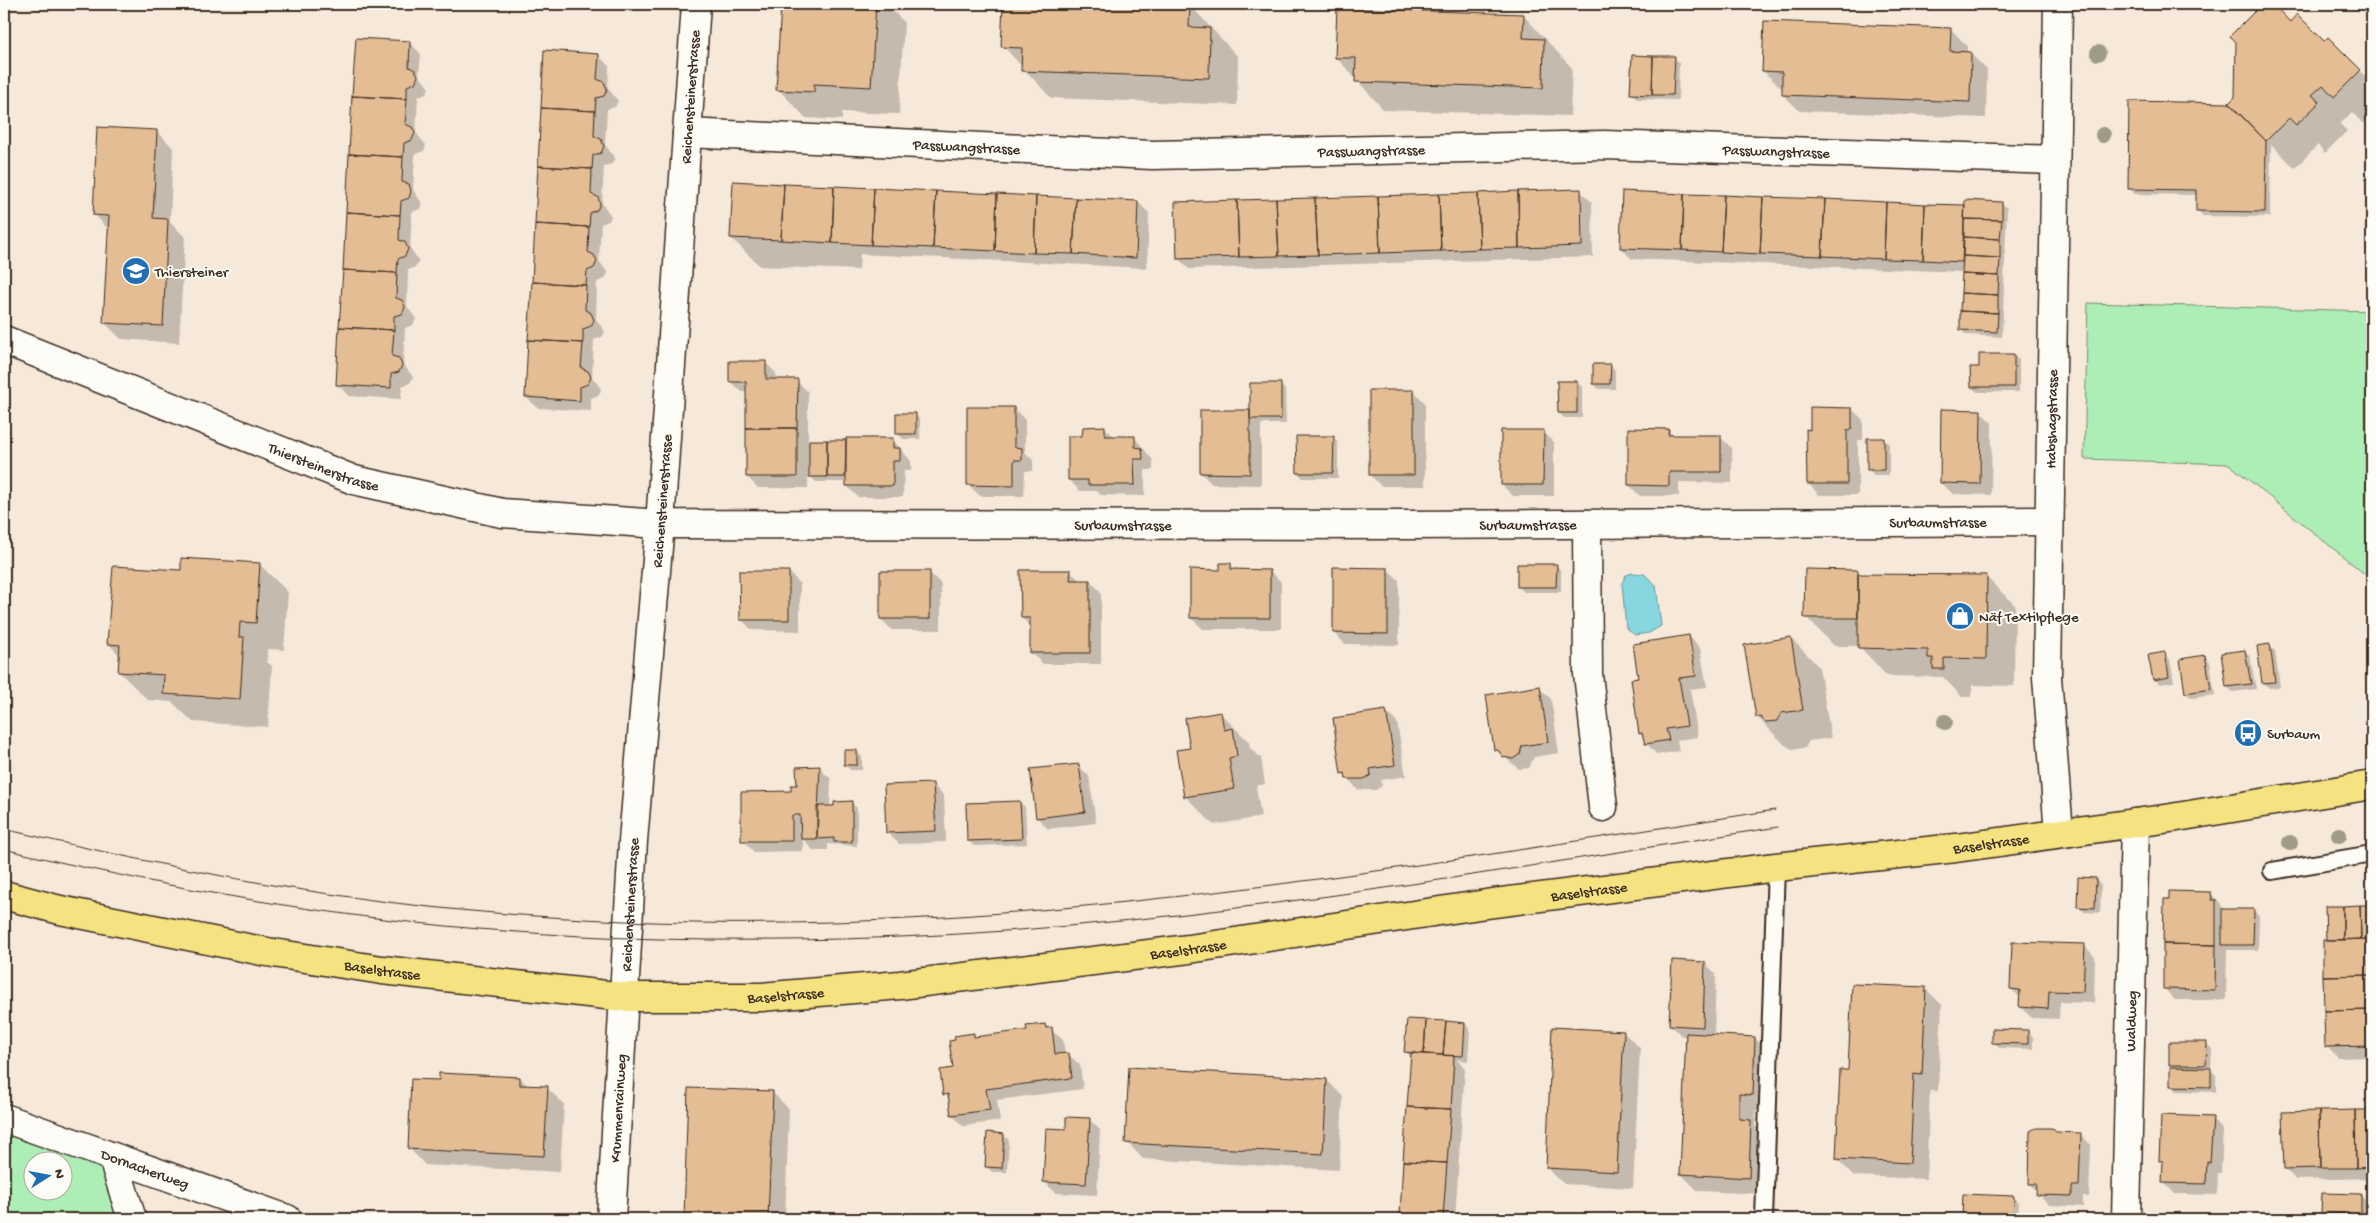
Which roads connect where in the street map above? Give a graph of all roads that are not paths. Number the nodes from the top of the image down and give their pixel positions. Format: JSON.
{"nodes":[{"id":1,"x":696,"y":4,"type":"edge"},
{"id":2,"x":2058,"y":4,"type":"edge"},
{"id":3,"x":687,"y":133,"type":"junction"},
{"id":4,"x":2055,"y":160,"type":"junction"},
{"id":5,"x":4,"y":340,"type":"edge"},
{"id":6,"x":2049,"y":521,"type":"junction"},
{"id":7,"x":660,"y":524,"type":"junction"},
{"id":8,"x":1587,"y":524,"type":"junction"},
{"id":9,"x":2372,"y":785,"type":"edge"},
{"id":10,"x":1603,"y":807,"type":"dead end"},
{"id":11,"x":2135,"y":823,"type":"junction"},
{"id":12,"x":2059,"y":833,"type":"junction"},
{"id":13,"x":2372,"y":854,"type":"edge"},
{"id":14,"x":1776,"y":867,"type":"junction"},
{"id":15,"x":2272,"y":871,"type":"dead end"},
{"id":16,"x":4,"y":895,"type":"edge"},
{"id":17,"x":624,"y":997,"type":"junction"},
{"id":18,"x":4,"y":1118,"type":"edge"},
{"id":19,"x":113,"y":1158,"type":"junction"},
{"id":20,"x":132,"y":1219,"type":"edge"},
{"id":21,"x":287,"y":1219,"type":"edge"},
{"id":22,"x":611,"y":1219,"type":"edge"},
{"id":23,"x":1764,"y":1219,"type":"edge"},
{"id":24,"x":2126,"y":1219,"type":"edge"}],
"edges":[{"from":1,"to":3,"type":"street","name":"Reichensteinerstrasse"},
{"from":2,"to":4,"type":"street","name":"Habshagstrasse"},
{"from":3,"to":4,"type":"street","name":"Passwangstrasse"},
{"from":3,"to":7,"type":"street","name":"Reichensteinerstrasse"},
{"from":4,"to":6,"type":"street","name":"Habshagstrasse"},
{"from":5,"to":7,"type":"street","name":"Thiersteinerstrasse"},
{"from":6,"to":8,"type":"street","name":"Surbaumstrasse"},
{"from":6,"to":12,"type":"street","name":"Habshagstrasse"},
{"from":7,"to":8,"type":"street","name":"Surbaumstrasse"},
{"from":7,"to":17,"type":"street","name":"Reichensteinerstrasse"},
{"from":8,"to":10,"type":"street","name":"Surbaumstrasse"},
{"from":9,"to":11,"type":"main road","name":"Baselstrasse"},
{"from":11,"to":12,"type":"main road","name":"Baselstrasse"},
{"from":11,"to":24,"type":"street","name":"Waldweg"},
{"from":12,"to":14,"type":"main road","name":"Baselstrasse"},
{"from":13,"to":15,"type":"lane"},
{"from":14,"to":17,"type":"main road","name":"Baselstrasse"},
{"from":14,"to":23,"type":"lane"},
{"from":16,"to":17,"type":"main road","name":"Baselstrasse"},
{"from":17,"to":22,"type":"street","name":"Krummenrainweg"},
{"from":18,"to":19,"type":"street","name":"Dornacherweg"},
{"from":19,"to":20,"type":"street"},
{"from":19,"to":21,"type":"street","name":"Dornacherweg"}]}
